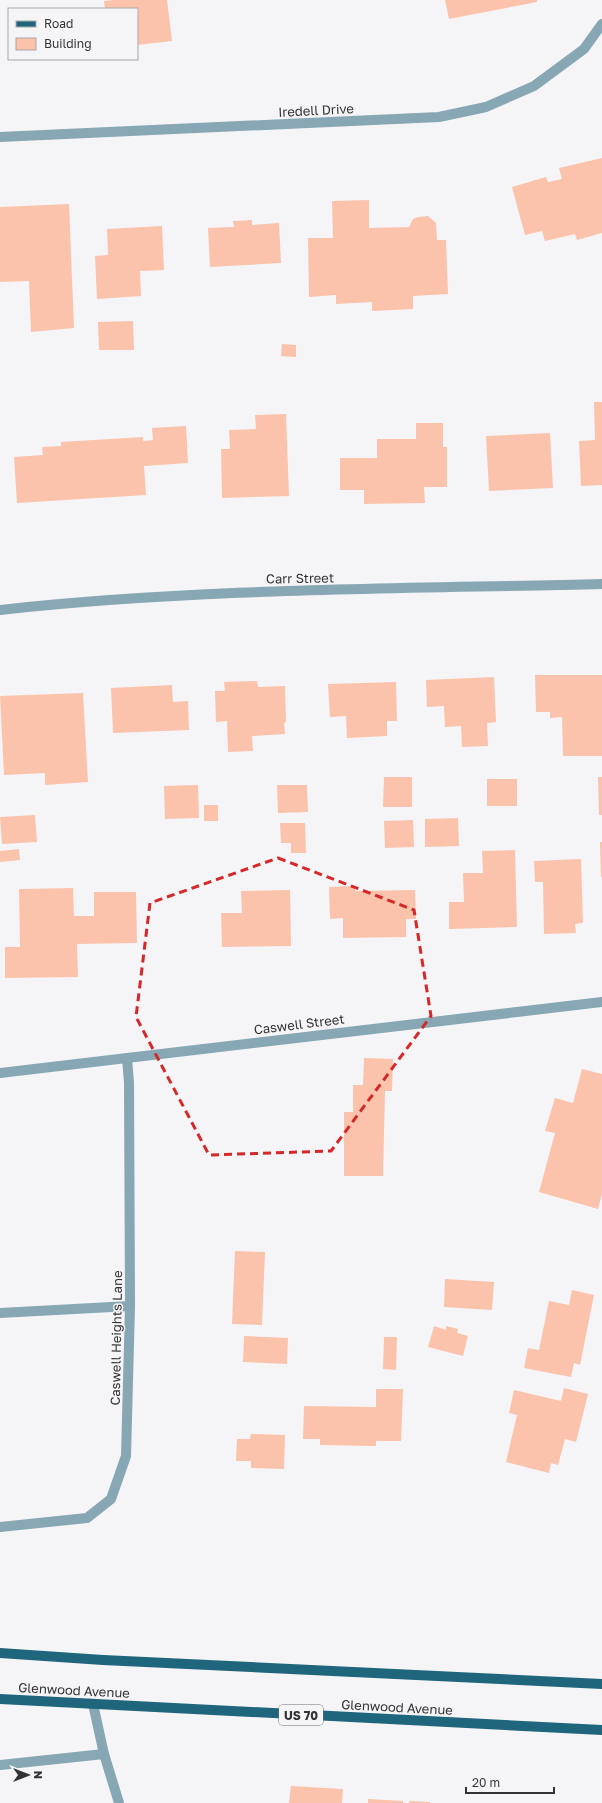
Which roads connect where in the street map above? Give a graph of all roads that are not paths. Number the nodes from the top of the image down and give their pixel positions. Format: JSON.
{"nodes":[{"id":1,"x":602,"y":24,"type":"edge"},
{"id":2,"x":0,"y":137,"type":"edge"},
{"id":3,"x":602,"y":584,"type":"edge"},
{"id":4,"x":0,"y":610,"type":"edge"},
{"id":5,"x":602,"y":1002,"type":"edge"},
{"id":6,"x":127,"y":1058,"type":"junction"},
{"id":7,"x":0,"y":1073,"type":"edge"},
{"id":8,"x":130,"y":1306,"type":"junction"},
{"id":9,"x":0,"y":1313,"type":"edge"},
{"id":10,"x":0,"y":1527,"type":"edge"},
{"id":11,"x":0,"y":1653,"type":"edge"},
{"id":12,"x":602,"y":1684,"type":"edge"},
{"id":13,"x":0,"y":1699,"type":"edge"},
{"id":14,"x":93,"y":1704,"type":"junction"},
{"id":15,"x":602,"y":1730,"type":"edge"},
{"id":16,"x":104,"y":1754,"type":"junction"},
{"id":17,"x":0,"y":1765,"type":"edge"},
{"id":18,"x":120,"y":1803,"type":"edge"}],
"edges":[{"from":1,"to":2,"type":"street","name":"Iredell Drive"},
{"from":3,"to":4,"type":"street","name":"Carr Street"},
{"from":5,"to":6,"type":"street","name":"Caswell Street"},
{"from":6,"to":7,"type":"street","name":"Caswell Street"},
{"from":6,"to":8,"type":"street","name":"Caswell Heights Lane"},
{"from":8,"to":9,"type":"street"},
{"from":8,"to":10,"type":"street","name":"Caswell Heights Lane"},
{"from":11,"to":12,"type":"main road"},
{"from":13,"to":14,"type":"main road","name":"Glenwood Avenue","number":"US 70"},
{"from":14,"to":15,"type":"main road","name":"Glenwood Avenue","number":"US 70"},
{"from":14,"to":16,"type":"street"},
{"from":16,"to":17,"type":"street"},
{"from":16,"to":18,"type":"street"}]}
